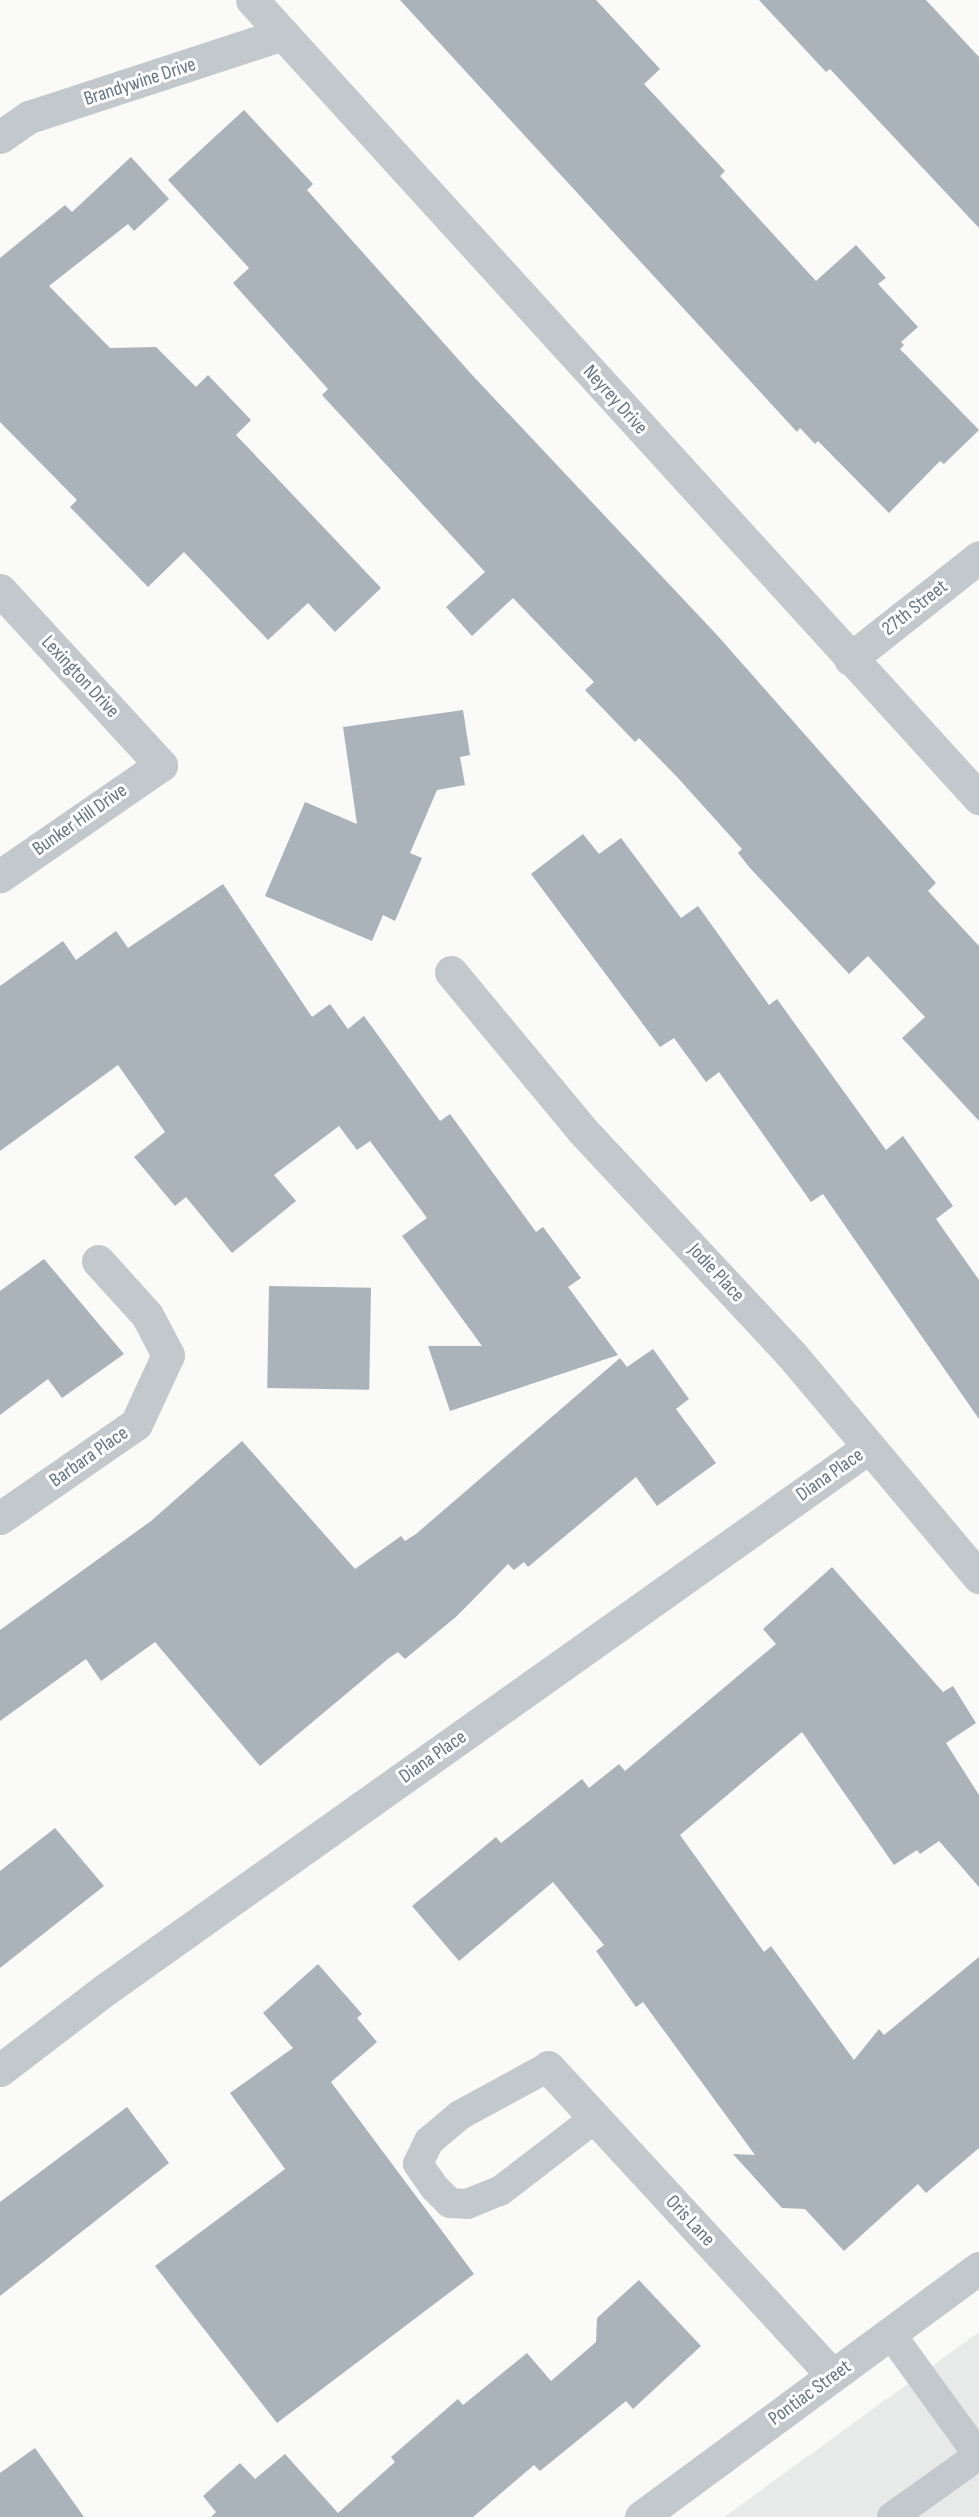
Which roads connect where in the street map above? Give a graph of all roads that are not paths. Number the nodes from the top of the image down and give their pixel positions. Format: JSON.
{"nodes":[{"id":1,"x":252,"y":0,"type":"edge"},
{"id":2,"x":283,"y":34,"type":"junction"},
{"id":3,"x":0,"y":137,"type":"edge"},
{"id":4,"x":979,"y":557,"type":"edge"},
{"id":5,"x":0,"y":590,"type":"edge"},
{"id":6,"x":850,"y":658,"type":"junction"},
{"id":7,"x":161,"y":765,"type":"joint"},
{"id":8,"x":979,"y":798,"type":"edge"},
{"id":9,"x":0,"y":876,"type":"edge"},
{"id":10,"x":450,"y":972,"type":"dead end"},
{"id":11,"x":98,"y":1261,"type":"dead end"},
{"id":12,"x":869,"y":1447,"type":"junction"},
{"id":13,"x":0,"y":1518,"type":"edge"},
{"id":14,"x":979,"y":1577,"type":"edge"},
{"id":15,"x":548,"y":2067,"type":"joint"},
{"id":16,"x":0,"y":2070,"type":"edge"},
{"id":17,"x":596,"y":2118,"type":"junction"},
{"id":18,"x":979,"y":2268,"type":"edge"},
{"id":19,"x":890,"y":2333,"type":"junction"},
{"id":20,"x":832,"y":2376,"type":"junction"},
{"id":21,"x":979,"y":2456,"type":"edge"},
{"id":22,"x":641,"y":2517,"type":"edge"},
{"id":23,"x":892,"y":2517,"type":"edge"}],
"edges":[{"from":1,"to":2,"type":"street","name":"Neyrey Drive"},
{"from":2,"to":3,"type":"street","name":"Brandywine Drive"},
{"from":2,"to":6,"type":"street","name":"Neyrey Drive"},
{"from":4,"to":6,"type":"street","name":"27th Street"},
{"from":5,"to":7,"type":"street","name":"Lexington Drive"},
{"from":6,"to":8,"type":"street","name":"Neyrey Drive"},
{"from":7,"to":9,"type":"street","name":"Bunker Hill Drive"},
{"from":10,"to":12,"type":"street","name":"Jodie Place"},
{"from":11,"to":13,"type":"street","name":"Barbara Place"},
{"from":12,"to":14,"type":"street","name":"Jodie Place"},
{"from":12,"to":16,"type":"street","name":"Diana Place"},
{"from":15,"to":17,"type":"street","name":"Oris Lane"},
{"from":15,"to":17,"type":"lane"},
{"from":17,"to":20,"type":"street","name":"Oris Lane"},
{"from":18,"to":19,"type":"street","name":"Pontiac Street"},
{"from":19,"to":20,"type":"street","name":"Pontiac Street"},
{"from":19,"to":21,"type":"lane"},
{"from":20,"to":22,"type":"street","name":"Pontiac Street"},
{"from":21,"to":23,"type":"lane"}]}
